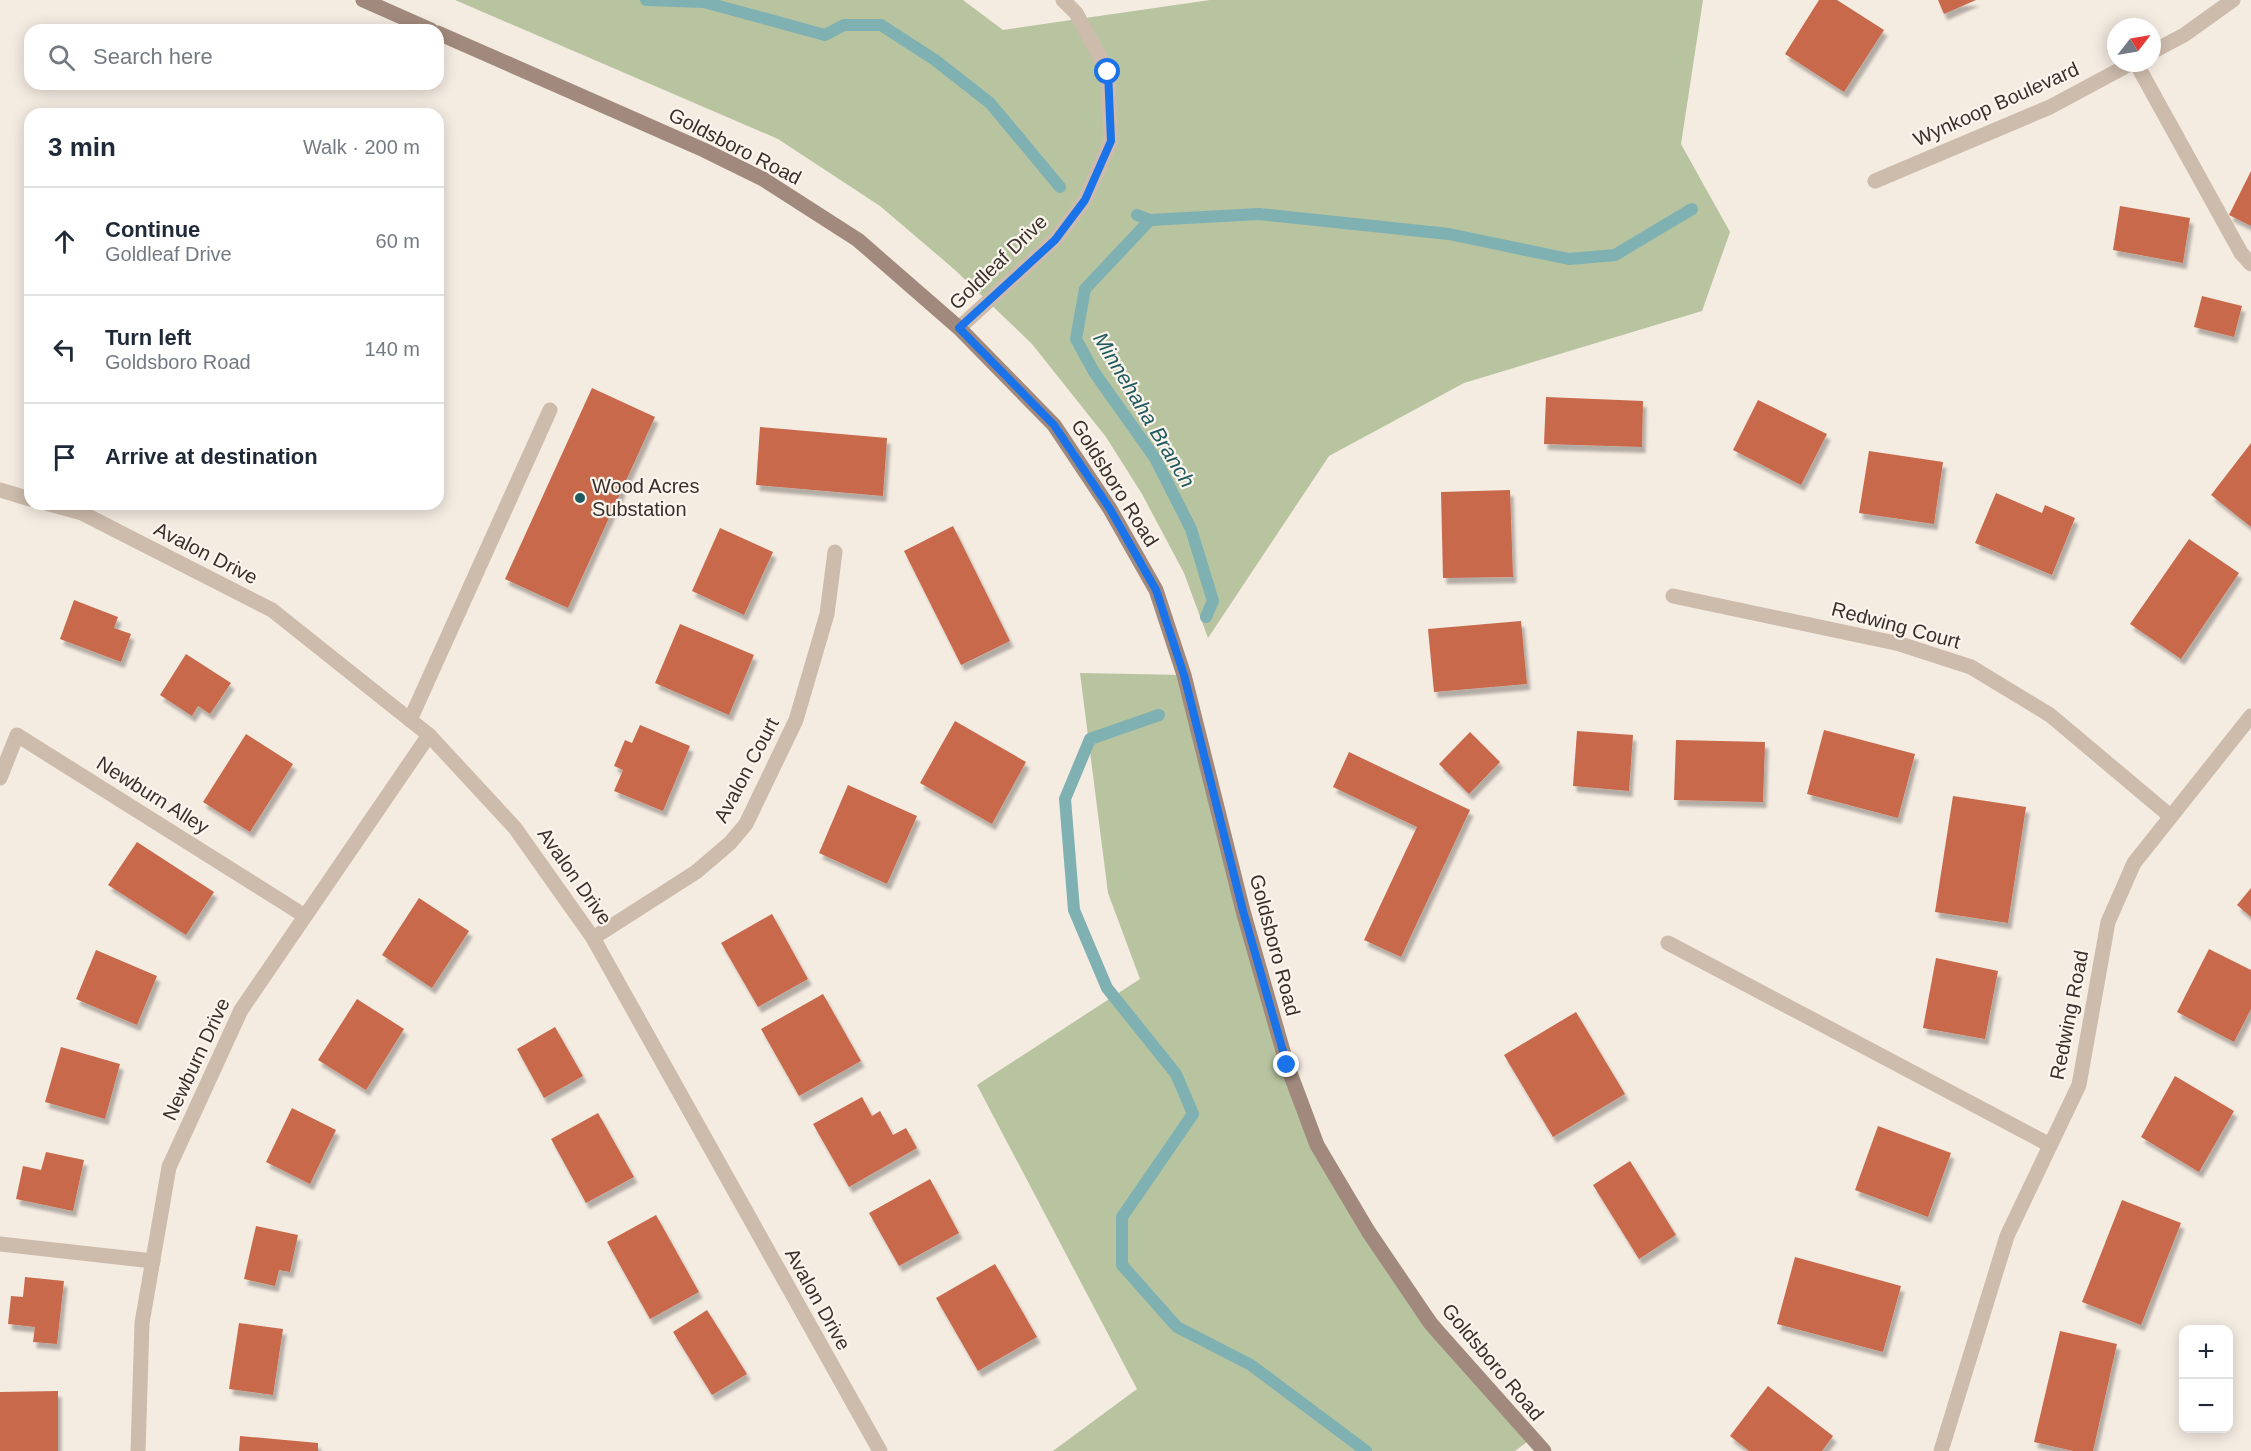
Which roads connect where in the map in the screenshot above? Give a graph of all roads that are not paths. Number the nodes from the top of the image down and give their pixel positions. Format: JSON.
{"nodes":[{"id":1,"x":363,"y":0,"type":"edge"},
{"id":2,"x":1063,"y":0,"type":"edge"},
{"id":3,"x":2233,"y":0,"type":"edge"},
{"id":4,"x":417,"y":24,"type":"edge"},
{"id":5,"x":444,"y":36,"type":"edge"},
{"id":6,"x":2161,"y":47,"type":"edge"},
{"id":7,"x":2117,"y":72,"type":"edge"},
{"id":8,"x":2139,"y":72,"type":"edge"},
{"id":9,"x":1875,"y":181,"type":"dead end"},
{"id":10,"x":2251,"y":264,"type":"edge"},
{"id":11,"x":959,"y":328,"type":"junction"},
{"id":12,"x":550,"y":410,"type":"dead end"},
{"id":13,"x":0,"y":490,"type":"edge"},
{"id":14,"x":24,"y":497,"type":"edge"},
{"id":15,"x":71,"y":510,"type":"edge"},
{"id":16,"x":835,"y":552,"type":"dead end"},
{"id":17,"x":1673,"y":596,"type":"dead end"},
{"id":18,"x":2251,"y":716,"type":"edge"},
{"id":19,"x":410,"y":720,"type":"junction"},
{"id":20,"x":429,"y":735,"type":"junction"},
{"id":21,"x":0,"y":778,"type":"edge"},
{"id":22,"x":2169,"y":815,"type":"junction"},
{"id":23,"x":305,"y":915,"type":"junction"},
{"id":24,"x":593,"y":938,"type":"junction"},
{"id":25,"x":1668,"y":943,"type":"dead end"},
{"id":26,"x":2050,"y":1145,"type":"junction"},
{"id":27,"x":0,"y":1244,"type":"edge"},
{"id":28,"x":153,"y":1261,"type":"junction"},
{"id":29,"x":138,"y":1451,"type":"edge"},
{"id":30,"x":880,"y":1451,"type":"edge"},
{"id":31,"x":1544,"y":1451,"type":"edge"},
{"id":32,"x":1941,"y":1451,"type":"edge"}],
"edges":[{"from":1,"to":4,"type":"main road"},
{"from":2,"to":11,"type":"street","name":"Goldleaf Drive"},
{"from":3,"to":6,"type":"street"},
{"from":5,"to":11,"type":"main road","name":"Goldsboro Road"},
{"from":7,"to":9,"type":"street","name":"Wynkoop Boulevard"},
{"from":8,"to":10,"type":"street"},
{"from":11,"to":31,"type":"main road","name":"Goldsboro Road"},
{"from":12,"to":19,"type":"street"},
{"from":13,"to":14,"type":"street"},
{"from":15,"to":19,"type":"street","name":"Avalon Drive"},
{"from":16,"to":24,"type":"street","name":"Avalon Court"},
{"from":17,"to":22,"type":"street","name":"Redwing Court"},
{"from":18,"to":22,"type":"street","name":"Redwing Road"},
{"from":19,"to":20,"type":"street","name":"Avalon Drive"},
{"from":20,"to":23,"type":"street","name":"Newburn Drive"},
{"from":20,"to":24,"type":"street","name":"Avalon Drive"},
{"from":21,"to":23,"type":"street","name":"Newburn Alley"},
{"from":22,"to":26,"type":"street","name":"Redwing Road"},
{"from":23,"to":28,"type":"street","name":"Newburn Drive"},
{"from":24,"to":30,"type":"street","name":"Avalon Drive"},
{"from":25,"to":26,"type":"street"},
{"from":26,"to":32,"type":"street","name":"Redwing Road"},
{"from":27,"to":28,"type":"street"},
{"from":28,"to":29,"type":"street","name":"Newburn Drive"}]}
